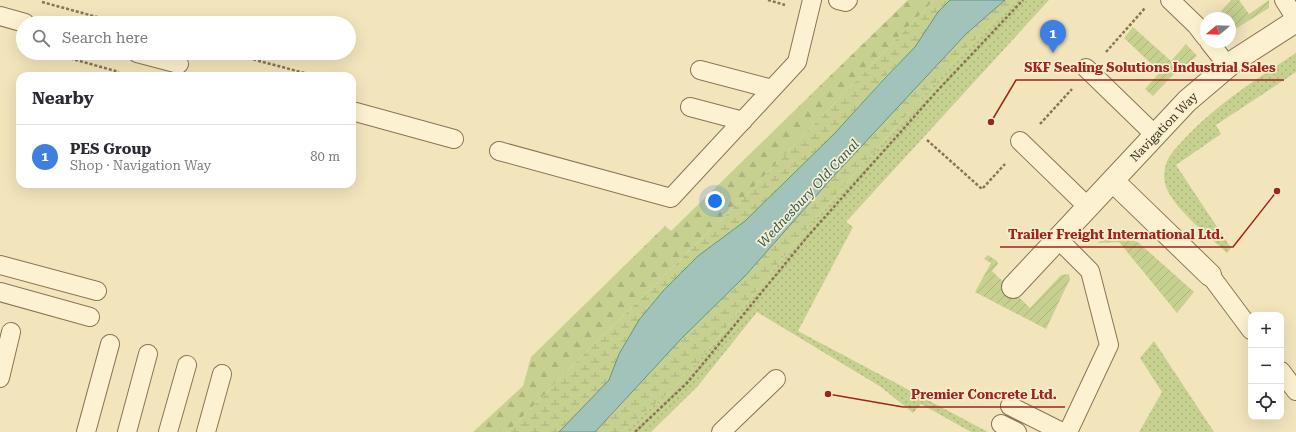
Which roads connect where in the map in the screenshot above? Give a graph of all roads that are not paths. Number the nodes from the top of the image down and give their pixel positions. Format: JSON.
{"nodes":[{"id":1,"x":812,"y":0,"type":"edge"},
{"id":2,"x":838,"y":0,"type":"edge"},
{"id":3,"x":848,"y":0,"type":"edge"},
{"id":4,"x":1170,"y":0,"type":"edge"},
{"id":5,"x":1284,"y":0,"type":"edge"},
{"id":6,"x":0,"y":16,"type":"edge"},
{"id":7,"x":16,"y":20,"type":"edge"},
{"id":8,"x":1296,"y":20,"type":"edge"},
{"id":9,"x":1200,"y":30,"type":"edge"},
{"id":10,"x":1214,"y":48,"type":"edge"},
{"id":11,"x":163,"y":60,"type":"edge"},
{"id":12,"x":179,"y":64,"type":"dead end"},
{"id":13,"x":1228,"y":66,"type":"junction"},
{"id":14,"x":1087,"y":69,"type":"road end"},
{"id":15,"x":700,"y":70,"type":"dead end"},
{"id":16,"x":772,"y":89,"type":"junction"},
{"id":17,"x":690,"y":107,"type":"dead end"},
{"id":18,"x":356,"y":112,"type":"edge"},
{"id":19,"x":743,"y":121,"type":"junction"},
{"id":20,"x":1155,"y":135,"type":"junction"},
{"id":21,"x":454,"y":139,"type":"dead end"},
{"id":22,"x":1021,"y":142,"type":"road end"},
{"id":23,"x":499,"y":151,"type":"dead end"},
{"id":24,"x":1113,"y":181,"type":"junction"},
{"id":25,"x":1088,"y":207,"type":"junction"},
{"id":26,"x":1058,"y":239,"type":"junction"},
{"id":27,"x":0,"y":265,"type":"edge"},
{"id":28,"x":1210,"y":275,"type":"joint"},
{"id":29,"x":1013,"y":287,"type":"dead end"},
{"id":30,"x":97,"y":291,"type":"dead end"},
{"id":31,"x":0,"y":292,"type":"edge"},
{"id":32,"x":90,"y":317,"type":"dead end"},
{"id":33,"x":1248,"y":326,"type":"edge"},
{"id":34,"x":11,"y":332,"type":"dead end"},
{"id":35,"x":110,"y":344,"type":"dead end"},
{"id":36,"x":148,"y":354,"type":"dead end"},
{"id":37,"x":187,"y":365,"type":"dead end"},
{"id":38,"x":222,"y":374,"type":"dead end"},
{"id":39,"x":1284,"y":374,"type":"edge"},
{"id":40,"x":0,"y":378,"type":"edge"},
{"id":41,"x":776,"y":379,"type":"dead end"},
{"id":42,"x":1296,"y":391,"type":"edge"},
{"id":43,"x":1010,"y":406,"type":"dead end"},
{"id":44,"x":86,"y":432,"type":"edge"},
{"id":45,"x":127,"y":432,"type":"edge"},
{"id":46,"x":168,"y":432,"type":"edge"},
{"id":47,"x":206,"y":432,"type":"edge"},
{"id":48,"x":721,"y":432,"type":"edge"},
{"id":49,"x":1062,"y":432,"type":"edge"},
{"id":50,"x":1068,"y":432,"type":"edge"}],
"edges":[{"from":1,"to":16,"type":"lane"},
{"from":2,"to":3,"type":"lane"},
{"from":4,"to":9,"type":"lane"},
{"from":5,"to":8,"type":"lane"},
{"from":6,"to":7,"type":"lane"},
{"from":8,"to":13,"type":"street","name":"Navigation Way"},
{"from":10,"to":13,"type":"lane"},
{"from":11,"to":12,"type":"lane"},
{"from":13,"to":20,"type":"street","name":"Navigation Way"},
{"from":14,"to":20,"type":"lane"},
{"from":15,"to":16,"type":"lane"},
{"from":16,"to":19,"type":"lane"},
{"from":17,"to":19,"type":"lane"},
{"from":18,"to":21,"type":"lane"},
{"from":19,"to":23,"type":"lane"},
{"from":20,"to":24,"type":"street","name":"Navigation Way"},
{"from":22,"to":25,"type":"lane"},
{"from":24,"to":25,"type":"street","name":"Navigation Way"},
{"from":24,"to":28,"type":"street"},
{"from":25,"to":26,"type":"street","name":"Navigation Way"},
{"from":26,"to":29,"type":"street","name":"Navigation Way"},
{"from":26,"to":50,"type":"lane"},
{"from":27,"to":30,"type":"lane"},
{"from":28,"to":33,"type":"lane"},
{"from":31,"to":32,"type":"lane"},
{"from":34,"to":40,"type":"lane"},
{"from":35,"to":44,"type":"lane"},
{"from":36,"to":45,"type":"lane"},
{"from":37,"to":46,"type":"lane"},
{"from":38,"to":47,"type":"lane"},
{"from":39,"to":42,"type":"lane"},
{"from":41,"to":48,"type":"lane"},
{"from":43,"to":49,"type":"lane"}]}
